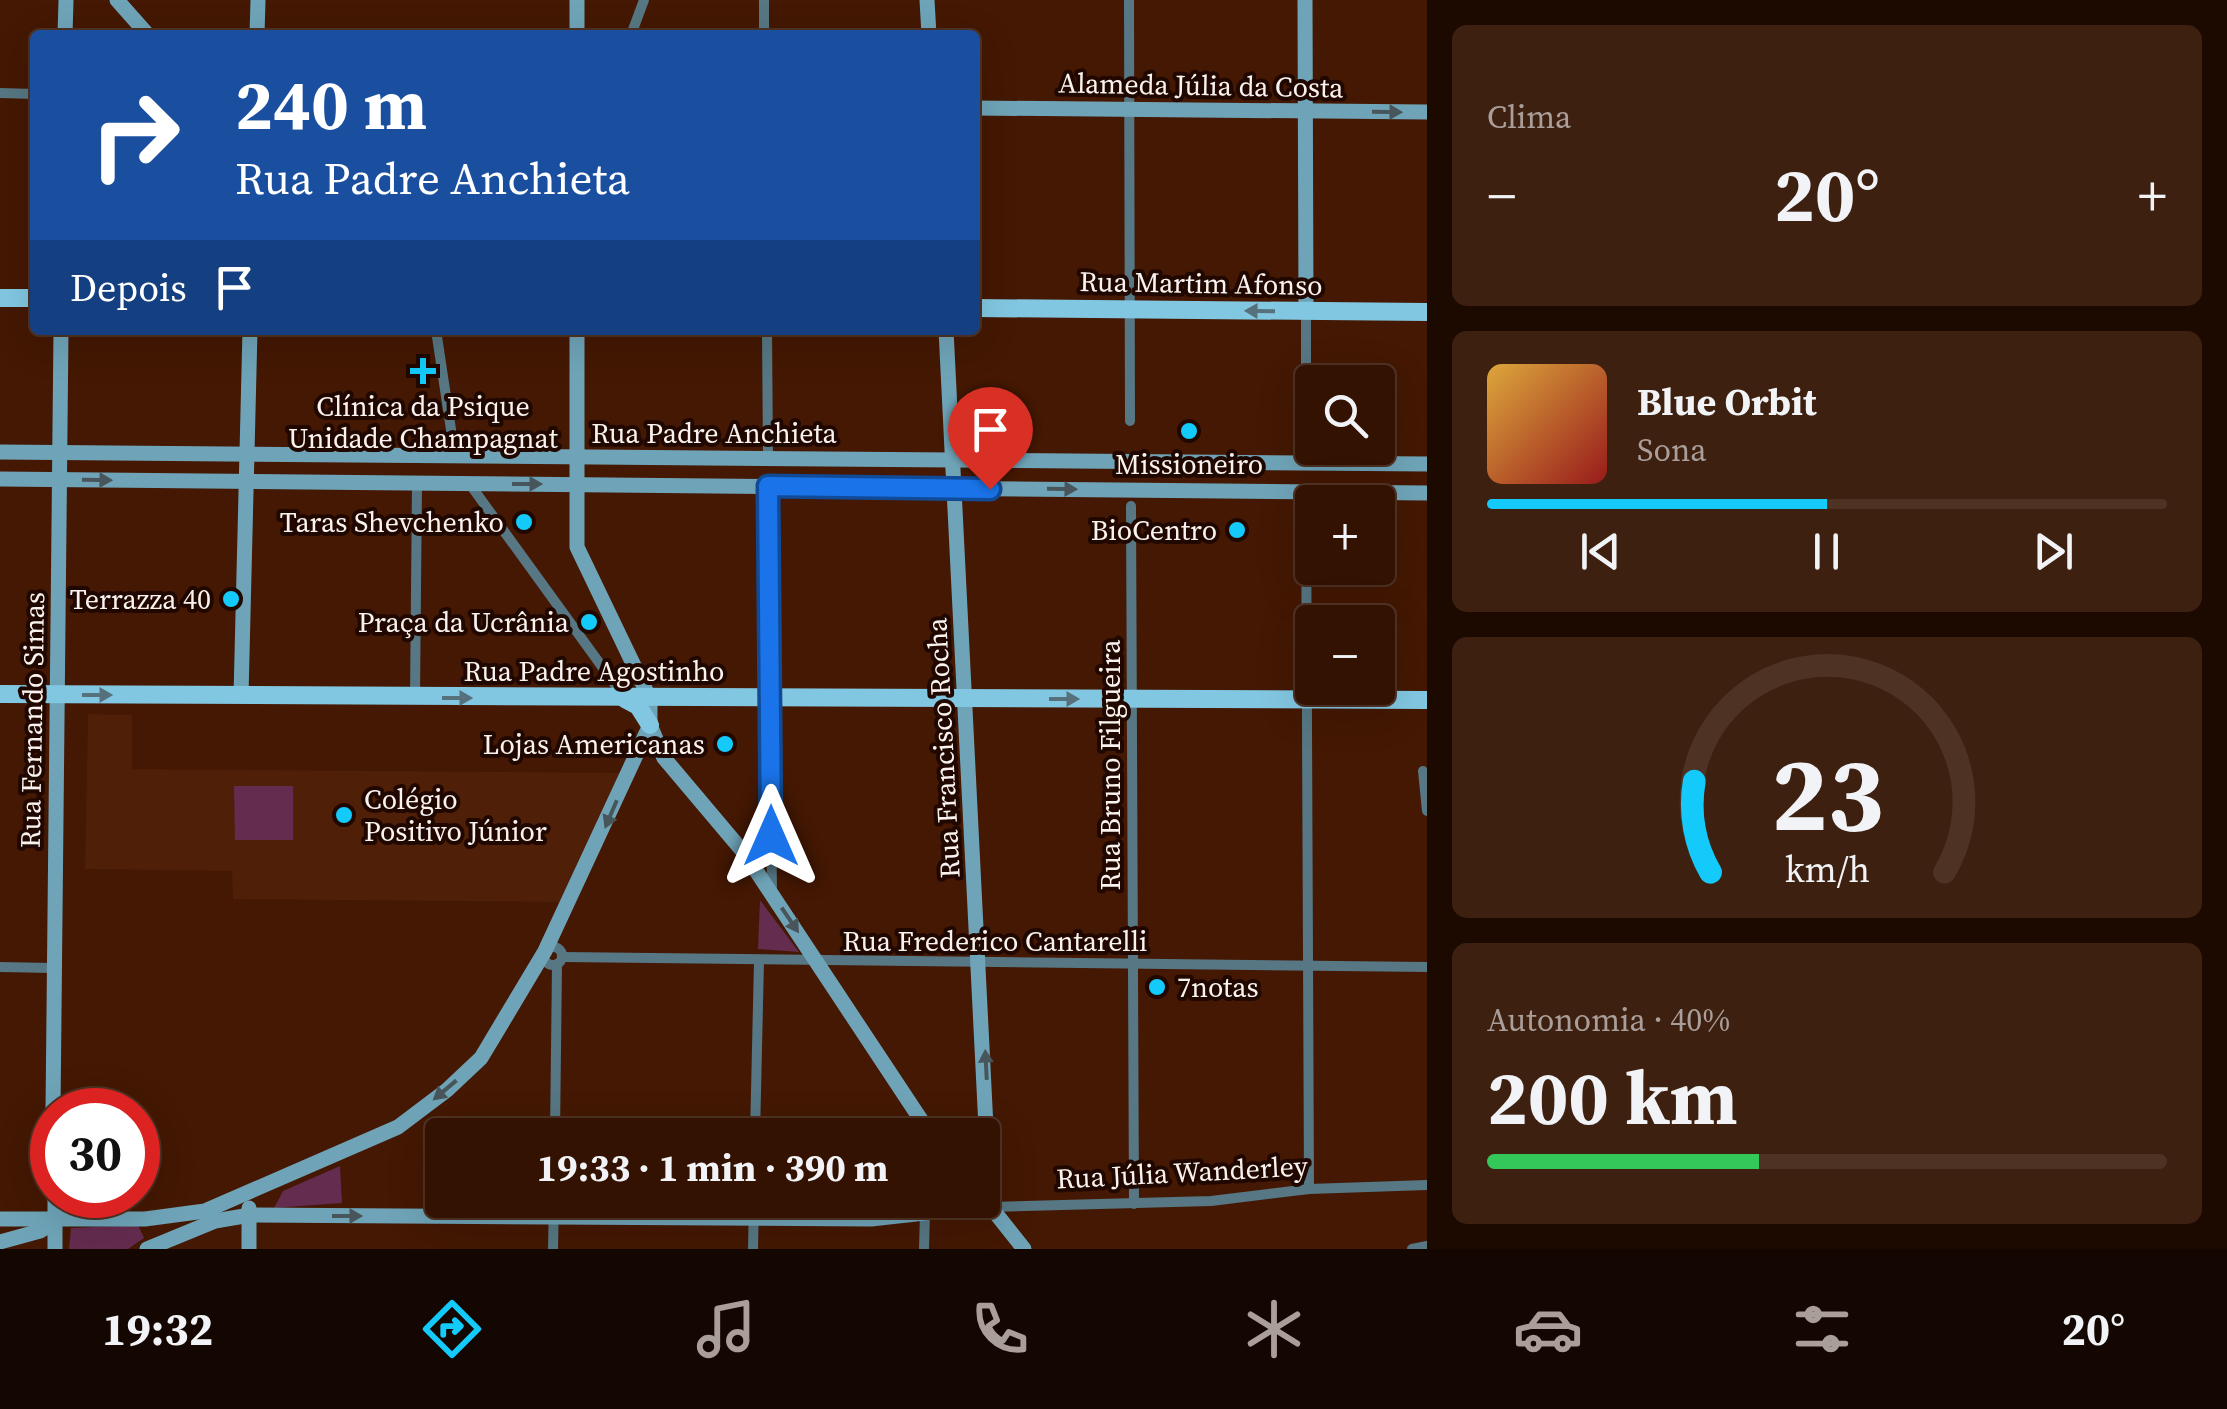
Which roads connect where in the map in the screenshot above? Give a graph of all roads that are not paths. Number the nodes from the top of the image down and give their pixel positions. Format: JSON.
{"nodes":[{"id":1,"x":66,"y":0,"type":"edge"},
{"id":2,"x":117,"y":0,"type":"edge"},
{"id":3,"x":258,"y":0,"type":"edge"},
{"id":4,"x":577,"y":0,"type":"edge"},
{"id":5,"x":644,"y":0,"type":"edge"},
{"id":6,"x":764,"y":0,"type":"edge"},
{"id":7,"x":928,"y":0,"type":"edge"},
{"id":8,"x":1128,"y":0,"type":"edge"},
{"id":9,"x":1304,"y":0,"type":"edge"},
{"id":10,"x":65,"y":30,"type":"edge"},
{"id":11,"x":144,"y":30,"type":"edge"},
{"id":12,"x":257,"y":30,"type":"edge"},
{"id":13,"x":577,"y":30,"type":"edge"},
{"id":14,"x":633,"y":30,"type":"edge"},
{"id":15,"x":764,"y":30,"type":"edge"},
{"id":16,"x":930,"y":30,"type":"edge"},
{"id":17,"x":0,"y":93,"type":"edge"},
{"id":18,"x":30,"y":94,"type":"edge"},
{"id":19,"x":980,"y":108,"type":"edge"},
{"id":20,"x":1129,"y":109,"type":"junction"},
{"id":21,"x":1305,"y":111,"type":"junction"},
{"id":22,"x":1427,"y":112,"type":"edge"},
{"id":23,"x":0,"y":298,"type":"edge"},
{"id":24,"x":30,"y":298,"type":"edge"},
{"id":25,"x":980,"y":308,"type":"edge"},
{"id":26,"x":1130,"y":309,"type":"junction"},
{"id":27,"x":1306,"y":311,"type":"junction"},
{"id":28,"x":1427,"y":312,"type":"edge"},
{"id":29,"x":62,"y":335,"type":"edge"},
{"id":30,"x":250,"y":335,"type":"edge"},
{"id":31,"x":437,"y":335,"type":"edge"},
{"id":32,"x":576,"y":335,"type":"edge"},
{"id":33,"x":767,"y":335,"type":"edge"},
{"id":34,"x":946,"y":335,"type":"edge"},
{"id":35,"x":1306,"y":365,"type":"edge"},
{"id":36,"x":1130,"y":421,"type":"dead end"},
{"id":37,"x":0,"y":452,"type":"edge"},
{"id":38,"x":60,"y":452,"type":"junction"},
{"id":39,"x":247,"y":454,"type":"junction"},
{"id":40,"x":455,"y":456,"type":"junction"},
{"id":41,"x":576,"y":457,"type":"junction"},
{"id":42,"x":768,"y":458,"type":"junction"},
{"id":43,"x":953,"y":460,"type":"junction"},
{"id":44,"x":1427,"y":464,"type":"edge"},
{"id":45,"x":0,"y":479,"type":"edge"},
{"id":46,"x":60,"y":480,"type":"junction"},
{"id":47,"x":246,"y":482,"type":"junction"},
{"id":48,"x":416,"y":483,"type":"junction"},
{"id":49,"x":469,"y":484,"type":"junction"},
{"id":50,"x":576,"y":484,"type":"junction"},
{"id":51,"x":768,"y":486,"type":"junction"},
{"id":52,"x":954,"y":488,"type":"junction"},
{"id":53,"x":1295,"y":492,"type":"edge"},
{"id":54,"x":1395,"y":493,"type":"edge"},
{"id":55,"x":1427,"y":493,"type":"edge"},
{"id":56,"x":1131,"y":506,"type":"dead end"},
{"id":57,"x":0,"y":694,"type":"edge"},
{"id":58,"x":57,"y":694,"type":"junction"},
{"id":59,"x":241,"y":696,"type":"junction"},
{"id":60,"x":415,"y":697,"type":"junction"},
{"id":61,"x":624,"y":699,"type":"junction"},
{"id":62,"x":650,"y":699,"type":"junction"},
{"id":63,"x":770,"y":699,"type":"junction"},
{"id":64,"x":966,"y":699,"type":"junction"},
{"id":65,"x":1132,"y":700,"type":"junction"},
{"id":66,"x":1295,"y":700,"type":"edge"},
{"id":67,"x":1395,"y":700,"type":"edge"},
{"id":68,"x":1427,"y":700,"type":"edge"},
{"id":69,"x":1307,"y":705,"type":"edge"},
{"id":70,"x":650,"y":725,"type":"junction"},
{"id":71,"x":1422,"y":771,"type":"dead end"},
{"id":72,"x":1427,"y":811,"type":"edge"},
{"id":73,"x":772,"y":892,"type":"junction"},
{"id":74,"x":545,"y":951,"type":"junction"},
{"id":75,"x":560,"y":960,"type":"junction"},
{"id":76,"x":759,"y":961,"type":"junction"},
{"id":77,"x":818,"y":962,"type":"junction"},
{"id":78,"x":980,"y":964,"type":"junction"},
{"id":79,"x":1133,"y":964,"type":"junction"},
{"id":80,"x":1308,"y":966,"type":"junction"},
{"id":81,"x":0,"y":967,"type":"edge"},
{"id":82,"x":1427,"y":967,"type":"edge"},
{"id":83,"x":54,"y":968,"type":"junction"},
{"id":84,"x":53,"y":1088,"type":"edge"},
{"id":85,"x":555,"y":1118,"type":"edge"},
{"id":86,"x":755,"y":1118,"type":"edge"},
{"id":87,"x":920,"y":1118,"type":"edge"},
{"id":88,"x":985,"y":1118,"type":"edge"},
{"id":89,"x":270,"y":1184,"type":"junction"},
{"id":90,"x":1427,"y":1185,"type":"edge"},
{"id":91,"x":1310,"y":1190,"type":"junction"},
{"id":92,"x":237,"y":1198,"type":"junction"},
{"id":93,"x":1000,"y":1202,"type":"edge"},
{"id":94,"x":1134,"y":1204,"type":"junction"},
{"id":95,"x":425,"y":1211,"type":"edge"},
{"id":96,"x":250,"y":1215,"type":"junction"},
{"id":97,"x":272,"y":1215,"type":"junction"},
{"id":98,"x":55,"y":1218,"type":"edge"},
{"id":99,"x":554,"y":1218,"type":"edge"},
{"id":100,"x":753,"y":1218,"type":"joint"},
{"id":101,"x":882,"y":1218,"type":"edge"},
{"id":102,"x":936,"y":1218,"type":"edge"},
{"id":103,"x":999,"y":1218,"type":"edge"},
{"id":104,"x":0,"y":1219,"type":"edge"},
{"id":105,"x":145,"y":1219,"type":"junction"},
{"id":106,"x":55,"y":1222,"type":"junction"},
{"id":107,"x":0,"y":1242,"type":"edge"},
{"id":108,"x":1427,"y":1246,"type":"edge"},
{"id":109,"x":55,"y":1249,"type":"edge"},
{"id":110,"x":144,"y":1249,"type":"edge"},
{"id":111,"x":249,"y":1249,"type":"edge"},
{"id":112,"x":553,"y":1249,"type":"edge"},
{"id":113,"x":752,"y":1249,"type":"edge"},
{"id":114,"x":924,"y":1249,"type":"edge"},
{"id":115,"x":1024,"y":1249,"type":"edge"},
{"id":116,"x":1412,"y":1249,"type":"edge"}],
"edges":[{"from":1,"to":10,"type":"main road"},
{"from":2,"to":11,"type":"main road"},
{"from":3,"to":12,"type":"main road"},
{"from":4,"to":13,"type":"main road"},
{"from":5,"to":14,"type":"street"},
{"from":6,"to":15,"type":"street"},
{"from":7,"to":16,"type":"main road"},
{"from":8,"to":20,"type":"street"},
{"from":9,"to":21,"type":"main road"},
{"from":17,"to":18,"type":"street"},
{"from":19,"to":20,"type":"main road","name":"Alameda Júlia da Costa"},
{"from":20,"to":21,"type":"main road","name":"Alameda Júlia da Costa"},
{"from":20,"to":26,"type":"street"},
{"from":21,"to":22,"type":"main road","name":"Alameda Júlia da Costa","one_way":true},
{"from":21,"to":27,"type":"main road"},
{"from":23,"to":24,"type":"main road"},
{"from":25,"to":26,"type":"main road","name":"Rua Martim Afonso"},
{"from":27,"to":26,"type":"main road","name":"Rua Martim Afonso","one_way":true},
{"from":26,"to":36,"type":"street"},
{"from":27,"to":28,"type":"main road","name":"Rua Martim Afonso"},
{"from":27,"to":35,"type":"street"},
{"from":29,"to":38,"type":"main road","name":"Rua Fernando Simas"},
{"from":30,"to":39,"type":"main road"},
{"from":31,"to":40,"type":"street"},
{"from":32,"to":41,"type":"main road"},
{"from":33,"to":42,"type":"street"},
{"from":34,"to":43,"type":"main road","name":"Rua Francisco Rocha"},
{"from":37,"to":38,"type":"main road","name":"Rua Padre Anchieta"},
{"from":38,"to":39,"type":"main road","name":"Rua Padre Anchieta"},
{"from":38,"to":46,"type":"main road","name":"Rua Fernando Simas"},
{"from":39,"to":40,"type":"main road","name":"Rua Padre Anchieta"},
{"from":39,"to":47,"type":"main road"},
{"from":40,"to":41,"type":"main road","name":"Rua Padre Anchieta"},
{"from":41,"to":42,"type":"main road","name":"Rua Padre Anchieta"},
{"from":41,"to":50,"type":"main road"},
{"from":42,"to":43,"type":"main road","name":"Rua Padre Anchieta"},
{"from":43,"to":44,"type":"main road","name":"Rua Padre Anchieta"},
{"from":43,"to":52,"type":"main road","name":"Rua Francisco Rocha"},
{"from":45,"to":46,"type":"main road","name":"Rua Padre Anchieta"},
{"from":46,"to":47,"type":"main road","name":"Rua Padre Anchieta","one_way":true},
{"from":46,"to":58,"type":"main road","name":"Rua Fernando Simas"},
{"from":47,"to":48,"type":"main road","name":"Rua Padre Anchieta"},
{"from":47,"to":59,"type":"main road"},
{"from":48,"to":49,"type":"main road","name":"Rua Padre Anchieta"},
{"from":48,"to":60,"type":"street"},
{"from":49,"to":50,"type":"main road","name":"Rua Padre Anchieta","one_way":true},
{"from":49,"to":61,"type":"street"},
{"from":50,"to":51,"type":"main road","name":"Rua Padre Anchieta"},
{"from":50,"to":62,"type":"main road"},
{"from":51,"to":52,"type":"main road","name":"Rua Padre Anchieta"},
{"from":51,"to":63,"type":"street"},
{"from":52,"to":53,"type":"main road","name":"Rua Padre Anchieta","one_way":true},
{"from":52,"to":64,"type":"main road","name":"Rua Francisco Rocha"},
{"from":54,"to":55,"type":"main road","name":"Rua Padre Anchieta"},
{"from":56,"to":65,"type":"street","name":"Rua Bruno Filgueira"},
{"from":57,"to":58,"type":"main road","name":"Rua Padre Agostinho"},
{"from":58,"to":59,"type":"main road","name":"Rua Padre Agostinho","one_way":true},
{"from":58,"to":83,"type":"main road","name":"Rua Fernando Simas"},
{"from":59,"to":60,"type":"main road","name":"Rua Padre Agostinho"},
{"from":60,"to":61,"type":"main road","name":"Rua Padre Agostinho","one_way":true},
{"from":61,"to":62,"type":"main road","name":"Rua Padre Agostinho"},
{"from":61,"to":70,"type":"main road"},
{"from":62,"to":63,"type":"main road","name":"Rua Padre Agostinho"},
{"from":62,"to":70,"type":"main road"},
{"from":63,"to":64,"type":"main road","name":"Rua Padre Agostinho"},
{"from":63,"to":73,"type":"street"},
{"from":64,"to":65,"type":"main road","name":"Rua Padre Agostinho","one_way":true},
{"from":64,"to":78,"type":"main road","name":"Rua Francisco Rocha"},
{"from":65,"to":66,"type":"main road","name":"Rua Padre Agostinho"},
{"from":65,"to":79,"type":"street","name":"Rua Bruno Filgueira"},
{"from":67,"to":68,"type":"main road","name":"Rua Padre Agostinho"},
{"from":69,"to":80,"type":"street"},
{"from":70,"to":73,"type":"main road"},
{"from":70,"to":74,"type":"main road","one_way":true},
{"from":71,"to":72,"type":"street"},
{"from":73,"to":77,"type":"main road","one_way":true},
{"from":74,"to":75,"type":"street","name":"Rua Frederico Cantarelli"},
{"from":74,"to":89,"type":"main road","one_way":true},
{"from":75,"to":76,"type":"street","name":"Rua Frederico Cantarelli"},
{"from":75,"to":85,"type":"street"},
{"from":76,"to":77,"type":"street","name":"Rua Frederico Cantarelli"},
{"from":76,"to":86,"type":"street"},
{"from":77,"to":78,"type":"street","name":"Rua Frederico Cantarelli"},
{"from":77,"to":87,"type":"main road"},
{"from":78,"to":79,"type":"street","name":"Rua Frederico Cantarelli"},
{"from":88,"to":78,"type":"main road","name":"Rua Francisco Rocha","one_way":true},
{"from":79,"to":80,"type":"street","name":"Rua Frederico Cantarelli"},
{"from":79,"to":94,"type":"street","name":"Rua Bruno Filgueira"},
{"from":80,"to":82,"type":"street","name":"Rua Frederico Cantarelli"},
{"from":80,"to":91,"type":"street"},
{"from":81,"to":83,"type":"street"},
{"from":83,"to":84,"type":"main road","name":"Rua Fernando Simas"},
{"from":89,"to":92,"type":"main road"},
{"from":89,"to":97,"type":"main road"},
{"from":90,"to":91,"type":"street","name":"Rua Júlia Wanderley"},
{"from":91,"to":94,"type":"street","name":"Rua Júlia Wanderley"},
{"from":92,"to":96,"type":"main road"},
{"from":92,"to":105,"type":"main road"},
{"from":93,"to":94,"type":"street","name":"Rua Júlia Wanderley"},
{"from":97,"to":95,"type":"main road","name":"Rua Júlia Wanderley","one_way":true},
{"from":96,"to":97,"type":"main road","name":"Rua Júlia Wanderley"},
{"from":96,"to":110,"type":"main road","name":"Rua Júlia Wanderley"},
{"from":96,"to":111,"type":"main road"},
{"from":98,"to":106,"type":"main road"},
{"from":99,"to":112,"type":"street"},
{"from":100,"to":101,"type":"main road","name":"Rua Júlia Wanderley"},
{"from":100,"to":113,"type":"street"},
{"from":102,"to":114,"type":"street"},
{"from":103,"to":115,"type":"main road"},
{"from":104,"to":106,"type":"main road"},
{"from":105,"to":106,"type":"main road"},
{"from":105,"to":110,"type":"main road"},
{"from":106,"to":107,"type":"main road"},
{"from":106,"to":109,"type":"main road"},
{"from":108,"to":116,"type":"street"}]}
